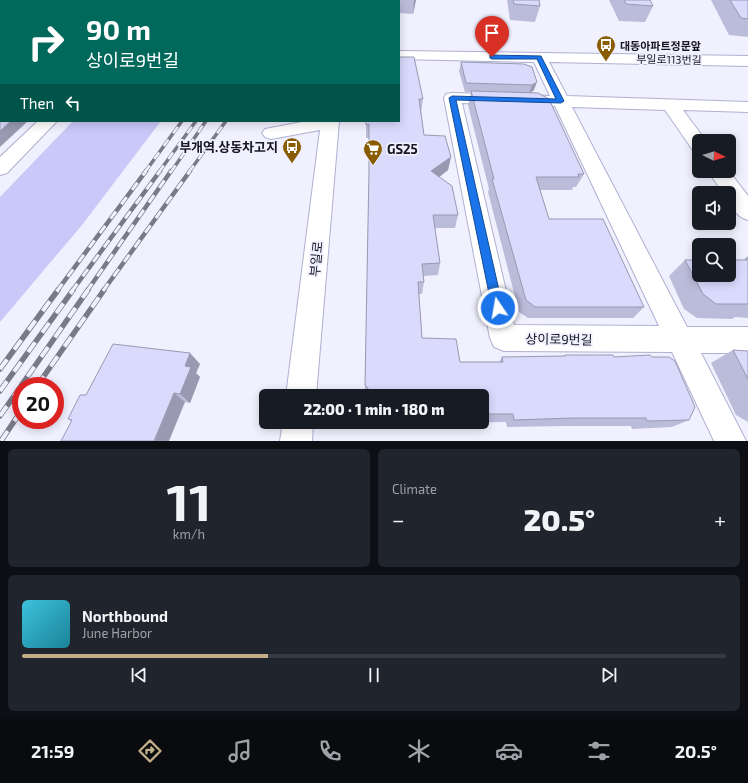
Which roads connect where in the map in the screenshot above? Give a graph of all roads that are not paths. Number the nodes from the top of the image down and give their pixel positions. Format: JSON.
{"nodes":[{"id":1,"x":400,"y":55,"type":"edge"},
{"id":2,"x":539,"y":57,"type":"junction"},
{"id":3,"x":748,"y":61,"type":"edge"},
{"id":4,"x":561,"y":101,"type":"junction"},
{"id":5,"x":670,"y":104,"type":"junction"},
{"id":6,"x":748,"y":107,"type":"edge"},
{"id":7,"x":47,"y":122,"type":"edge"},
{"id":8,"x":330,"y":122,"type":"edge"},
{"id":9,"x":271,"y":133,"type":"dead end"},
{"id":10,"x":692,"y":135,"type":"edge"},
{"id":11,"x":0,"y":168,"type":"edge"},
{"id":12,"x":723,"y":178,"type":"edge"},
{"id":13,"x":748,"y":212,"type":"edge"},
{"id":14,"x":680,"y":340,"type":"junction"},
{"id":15,"x":748,"y":340,"type":"edge"},
{"id":16,"x":302,"y":389,"type":"edge"},
{"id":17,"x":297,"y":429,"type":"edge"},
{"id":18,"x":296,"y":441,"type":"edge"},
{"id":19,"x":730,"y":441,"type":"edge"}],
"edges":[{"from":1,"to":2,"type":"street","name":"부일로113번길"},
{"from":2,"to":3,"type":"street","name":"부일로113번길"},
{"from":2,"to":4,"type":"street"},
{"from":4,"to":5,"type":"street","name":"상이로9번길"},
{"from":4,"to":14,"type":"street"},
{"from":4,"to":14,"type":"street","name":"상이로9번길"},
{"from":5,"to":6,"type":"street","name":"상이로9번길"},
{"from":5,"to":10,"type":"street"},
{"from":7,"to":11,"type":"street"},
{"from":8,"to":9,"type":"street"},
{"from":8,"to":16,"type":"street","name":"부일로"},
{"from":12,"to":13,"type":"street"},
{"from":14,"to":15,"type":"street","name":"상이로9번길"},
{"from":14,"to":19,"type":"street"},
{"from":17,"to":18,"type":"street"}]}
